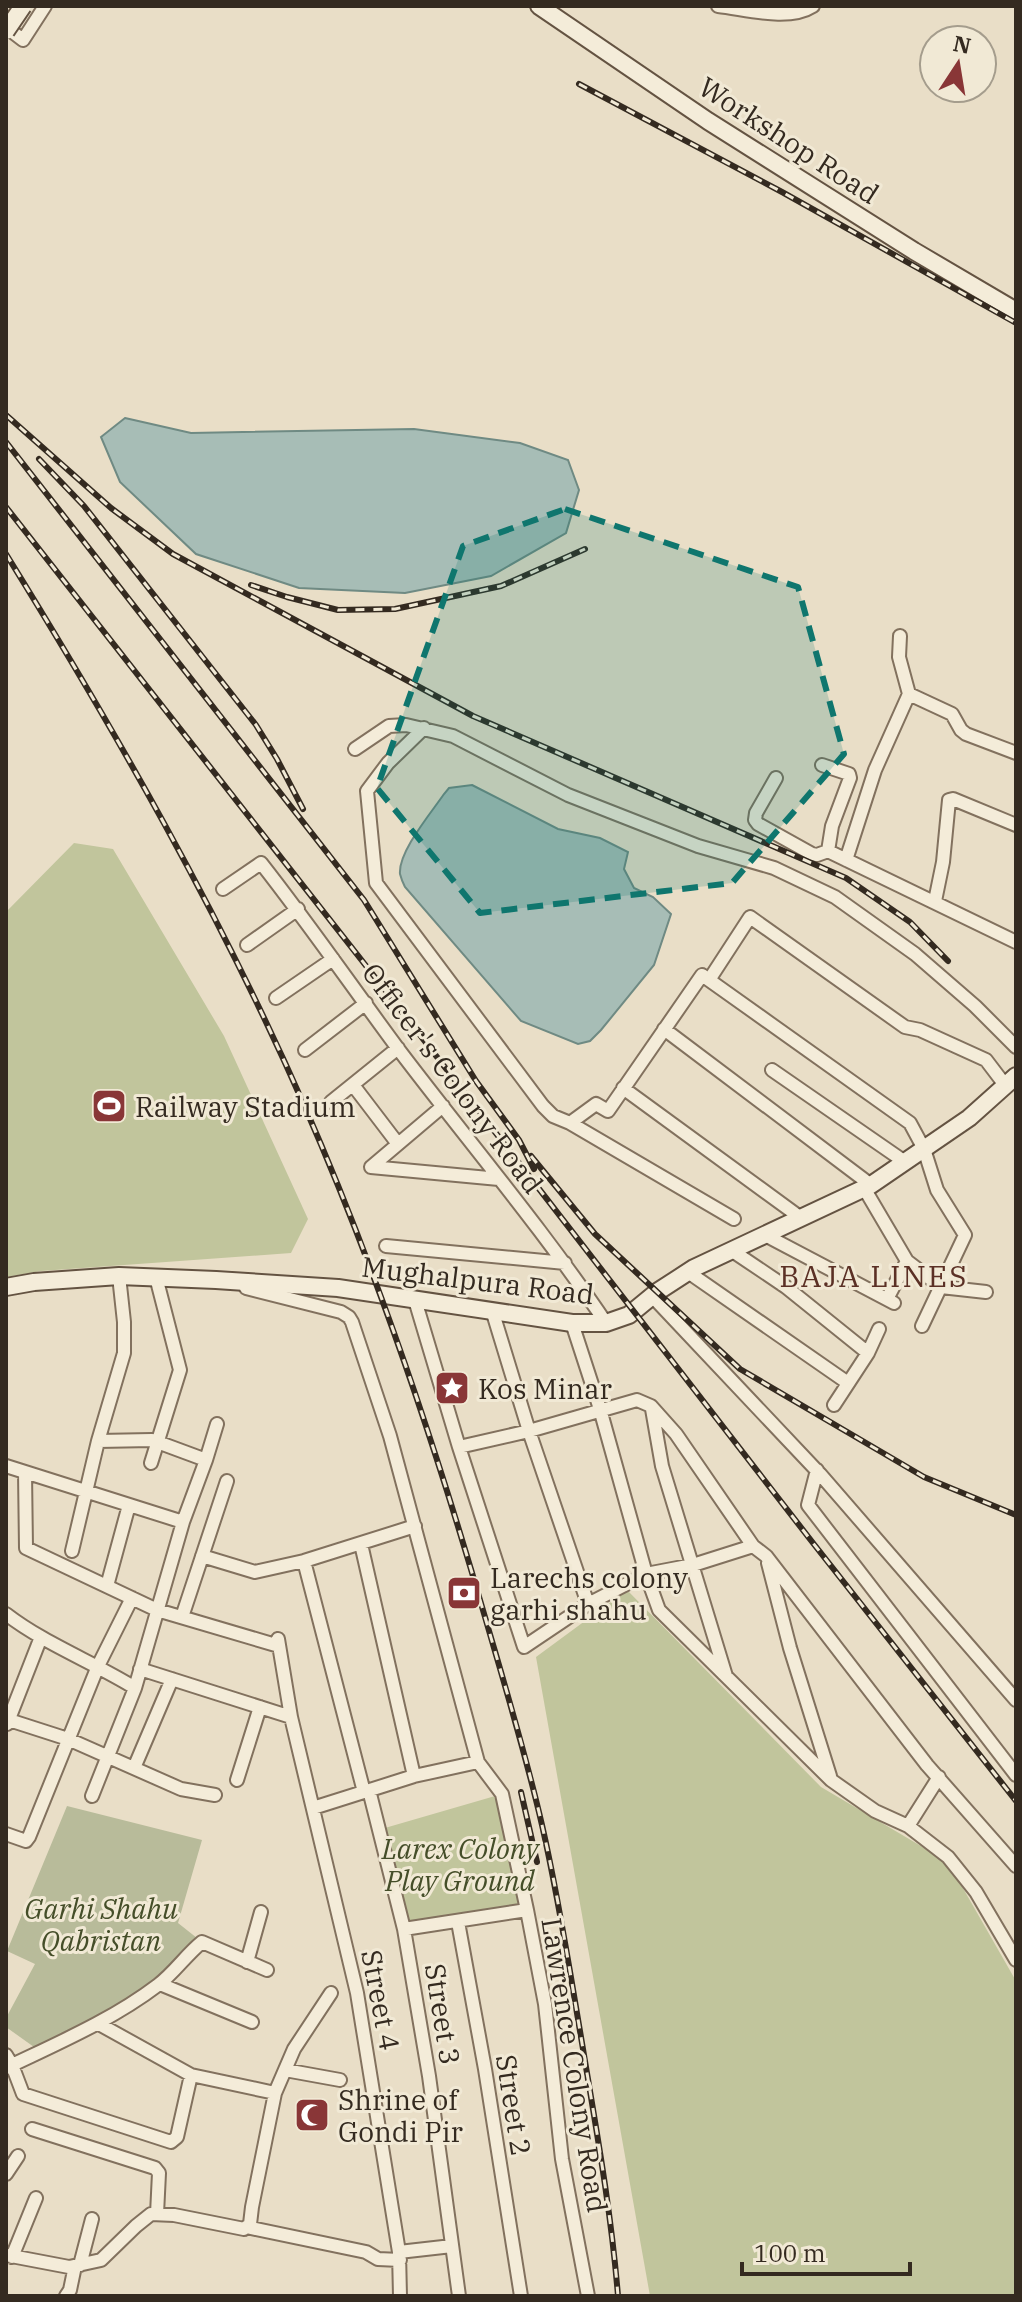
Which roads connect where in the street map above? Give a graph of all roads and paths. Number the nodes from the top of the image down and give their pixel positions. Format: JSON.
{"nodes":[{"id":1,"x":23,"y":6,"type":"edge"},
{"id":2,"x":45,"y":6,"type":"edge"},
{"id":3,"x":539,"y":6,"type":"edge"},
{"id":4,"x":718,"y":6,"type":"edge"},
{"id":5,"x":813,"y":6,"type":"edge"},
{"id":6,"x":6,"y":29,"type":"edge"},
{"id":7,"x":1016,"y":311,"type":"edge"},
{"id":8,"x":900,"y":636,"type":"dead end"},
{"id":9,"x":909,"y":694,"type":"junction"},
{"id":10,"x":424,"y":728,"type":"junction"},
{"id":11,"x":355,"y":749,"type":"dead end"},
{"id":12,"x":1016,"y":753,"type":"edge"},
{"id":13,"x":822,"y":765,"type":"dead end"},
{"id":14,"x":776,"y":778,"type":"dead end"},
{"id":15,"x":1016,"y":825,"type":"edge"},
{"id":16,"x":828,"y":851,"type":"junction"},
{"id":17,"x":846,"y":860,"type":"junction"},
{"id":18,"x":223,"y":889,"type":"dead end"},
{"id":19,"x":935,"y":901,"type":"junction"},
{"id":20,"x":298,"y":909,"type":"junction"},
{"id":21,"x":1016,"y":942,"type":"edge"},
{"id":22,"x":247,"y":945,"type":"dead end"},
{"id":23,"x":333,"y":959,"type":"junction"},
{"id":24,"x":709,"y":980,"type":"junction"},
{"id":25,"x":276,"y":998,"type":"dead end"},
{"id":26,"x":366,"y":1003,"type":"junction"},
{"id":27,"x":664,"y":1029,"type":"junction"},
{"id":28,"x":1016,"y":1047,"type":"edge"},
{"id":29,"x":398,"y":1048,"type":"junction"},
{"id":30,"x":305,"y":1050,"type":"dead end"},
{"id":31,"x":772,"y":1070,"type":"dead end"},
{"id":32,"x":1011,"y":1080,"type":"edge"},
{"id":33,"x":353,"y":1085,"type":"junction"},
{"id":34,"x":623,"y":1088,"type":"junction"},
{"id":35,"x":331,"y":1102,"type":"dead end"},
{"id":36,"x":443,"y":1106,"type":"junction"},
{"id":37,"x":570,"y":1123,"type":"junction"},
{"id":38,"x":398,"y":1144,"type":"junction"},
{"id":39,"x":924,"y":1149,"type":"junction"},
{"id":40,"x":905,"y":1162,"type":"junction"},
{"id":41,"x":499,"y":1179,"type":"junction"},
{"id":42,"x":868,"y":1186,"type":"junction"},
{"id":43,"x":801,"y":1218,"type":"junction"},
{"id":44,"x":734,"y":1219,"type":"dead end"},
{"id":45,"x":765,"y":1235,"type":"junction"},
{"id":46,"x":386,"y":1246,"type":"dead end"},
{"id":47,"x":731,"y":1250,"type":"junction"},
{"id":48,"x":907,"y":1261,"type":"junction"},
{"id":49,"x":565,"y":1263,"type":"junction"},
{"id":50,"x":688,"y":1272,"type":"junction"},
{"id":51,"x":119,"y":1276,"type":"junction"},
{"id":52,"x":156,"y":1277,"type":"junction"},
{"id":53,"x":216,"y":1280,"type":"junction"},
{"id":54,"x":6,"y":1287,"type":"edge"},
{"id":55,"x":941,"y":1287,"type":"junction"},
{"id":56,"x":986,"y":1292,"type":"dead end"},
{"id":57,"x":652,"y":1296,"type":"junction"},
{"id":58,"x":415,"y":1300,"type":"junction"},
{"id":59,"x":492,"y":1310,"type":"junction"},
{"id":60,"x":572,"y":1323,"type":"junction"},
{"id":61,"x":606,"y":1323,"type":"junction"},
{"id":62,"x":922,"y":1326,"type":"dead end"},
{"id":63,"x":879,"y":1329,"type":"dead end"},
{"id":64,"x":868,"y":1353,"type":"junction"},
{"id":65,"x":848,"y":1383,"type":"junction"},
{"id":66,"x":834,"y":1405,"type":"dead end"},
{"id":67,"x":651,"y":1406,"type":"junction"},
{"id":68,"x":600,"y":1409,"type":"junction"},
{"id":69,"x":217,"y":1424,"type":"dead end"},
{"id":70,"x":529,"y":1431,"type":"junction"},
{"id":71,"x":98,"y":1441,"type":"junction"},
{"id":72,"x":157,"y":1442,"type":"junction"},
{"id":73,"x":459,"y":1447,"type":"junction"},
{"id":74,"x":206,"y":1460,"type":"junction"},
{"id":75,"x":151,"y":1463,"type":"dead end"},
{"id":76,"x":6,"y":1466,"type":"edge"},
{"id":77,"x":817,"y":1470,"type":"junction"},
{"id":78,"x":25,"y":1472,"type":"junction"},
{"id":79,"x":227,"y":1481,"type":"dead end"},
{"id":80,"x":85,"y":1491,"type":"junction"},
{"id":81,"x":129,"y":1505,"type":"junction"},
{"id":82,"x":183,"y":1522,"type":"junction"},
{"id":83,"x":415,"y":1526,"type":"junction"},
{"id":84,"x":361,"y":1544,"type":"junction"},
{"id":85,"x":753,"y":1546,"type":"junction"},
{"id":86,"x":72,"y":1551,"type":"dead end"},
{"id":87,"x":202,"y":1556,"type":"junction"},
{"id":88,"x":766,"y":1556,"type":"junction"},
{"id":89,"x":304,"y":1561,"type":"junction"},
{"id":90,"x":693,"y":1565,"type":"junction"},
{"id":91,"x":646,"y":1574,"type":"junction"},
{"id":92,"x":107,"y":1586,"type":"junction"},
{"id":93,"x":132,"y":1598,"type":"junction"},
{"id":94,"x":588,"y":1604,"type":"junction"},
{"id":95,"x":157,"y":1610,"type":"junction"},
{"id":96,"x":6,"y":1614,"type":"edge"},
{"id":97,"x":182,"y":1617,"type":"junction"},
{"id":98,"x":41,"y":1637,"type":"junction"},
{"id":99,"x":98,"y":1666,"type":"junction"},
{"id":100,"x":140,"y":1669,"type":"junction"},
{"id":101,"x":727,"y":1678,"type":"junction"},
{"id":102,"x":172,"y":1679,"type":"junction"},
{"id":103,"x":135,"y":1688,"type":"junction"},
{"id":104,"x":11,"y":1700,"type":"edge"},
{"id":105,"x":1016,"y":1700,"type":"edge"},
{"id":106,"x":260,"y":1707,"type":"junction"},
{"id":107,"x":291,"y":1717,"type":"junction"},
{"id":108,"x":7,"y":1723,"type":"edge"},
{"id":109,"x":68,"y":1739,"type":"junction"},
{"id":110,"x":109,"y":1757,"type":"junction"},
{"id":111,"x":478,"y":1762,"type":"junction"},
{"id":112,"x":134,"y":1768,"type":"junction"},
{"id":113,"x":1016,"y":1775,"type":"edge"},
{"id":114,"x":414,"y":1776,"type":"junction"},
{"id":115,"x":939,"y":1777,"type":"junction"},
{"id":116,"x":237,"y":1780,"type":"dead end"},
{"id":117,"x":831,"y":1780,"type":"junction"},
{"id":118,"x":366,"y":1791,"type":"junction"},
{"id":119,"x":215,"y":1795,"type":"dead end"},
{"id":120,"x":92,"y":1796,"type":"dead end"},
{"id":121,"x":313,"y":1808,"type":"junction"},
{"id":122,"x":908,"y":1826,"type":"junction"},
{"id":123,"x":6,"y":1834,"type":"edge"},
{"id":124,"x":1016,"y":1866,"type":"edge"},
{"id":125,"x":527,"y":1910,"type":"junction"},
{"id":126,"x":261,"y":1912,"type":"dead end"},
{"id":127,"x":458,"y":1922,"type":"junction"},
{"id":128,"x":404,"y":1929,"type":"junction"},
{"id":129,"x":1016,"y":1960,"type":"edge"},
{"id":130,"x":247,"y":1962,"type":"junction"},
{"id":131,"x":267,"y":1970,"type":"dead end"},
{"id":132,"x":160,"y":1984,"type":"junction"},
{"id":133,"x":331,"y":1993,"type":"dead end"},
{"id":134,"x":252,"y":2022,"type":"dead end"},
{"id":135,"x":99,"y":2024,"type":"junction"},
{"id":136,"x":8,"y":2062,"type":"edge"},
{"id":137,"x":285,"y":2070,"type":"junction"},
{"id":138,"x":191,"y":2075,"type":"junction"},
{"id":139,"x":340,"y":2080,"type":"dead end"},
{"id":140,"x":275,"y":2093,"type":"junction"},
{"id":141,"x":32,"y":2129,"type":"dead end"},
{"id":142,"x":18,"y":2156,"type":"dead end"},
{"id":143,"x":6,"y":2174,"type":"edge"},
{"id":144,"x":36,"y":2198,"type":"dead end"},
{"id":145,"x":157,"y":2214,"type":"junction"},
{"id":146,"x":92,"y":2219,"type":"dead end"},
{"id":147,"x":246,"y":2227,"type":"junction"},
{"id":148,"x":452,"y":2246,"type":"junction"},
{"id":149,"x":9,"y":2256,"type":"edge"},
{"id":150,"x":399,"y":2256,"type":"junction"},
{"id":151,"x":78,"y":2265,"type":"junction"},
{"id":152,"x":66,"y":2296,"type":"edge"},
{"id":153,"x":400,"y":2296,"type":"edge"},
{"id":154,"x":459,"y":2296,"type":"edge"},
{"id":155,"x":521,"y":2296,"type":"edge"},
{"id":156,"x":588,"y":2296,"type":"edge"}],
"edges":[{"from":1,"to":6,"type":"main road","bridge":true},
{"from":2,"to":6,"type":"street"},
{"from":3,"to":7,"type":"main road","name":"Workshop Road"},
{"from":4,"to":5,"type":"street"},
{"from":8,"to":9,"type":"street"},
{"from":9,"to":12,"type":"street"},
{"from":9,"to":17,"type":"street"},
{"from":10,"to":11,"type":"street"},
{"from":10,"to":28,"type":"street"},
{"from":10,"to":37,"type":"street"},
{"from":13,"to":16,"type":"street"},
{"from":14,"to":16,"type":"street"},
{"from":15,"to":19,"type":"street"},
{"from":16,"to":17,"type":"street"},
{"from":17,"to":19,"type":"street"},
{"from":18,"to":20,"type":"street","name":"Officer's Colony Road"},
{"from":19,"to":21,"type":"street"},
{"from":20,"to":22,"type":"street"},
{"from":20,"to":23,"type":"street","name":"Officer's Colony Road"},
{"from":23,"to":25,"type":"street"},
{"from":23,"to":26,"type":"street","name":"Officer's Colony Road"},
{"from":24,"to":27,"type":"street"},
{"from":24,"to":32,"type":"street"},
{"from":24,"to":39,"type":"street"},
{"from":26,"to":29,"type":"street","name":"Officer's Colony Road"},
{"from":26,"to":30,"type":"street"},
{"from":27,"to":34,"type":"street"},
{"from":27,"to":42,"type":"street"},
{"from":29,"to":33,"type":"street"},
{"from":29,"to":36,"type":"street","name":"Officer's Colony Road"},
{"from":31,"to":40,"type":"street"},
{"from":32,"to":39,"type":"main road","name":"Mughalpura Road"},
{"from":33,"to":35,"type":"street"},
{"from":33,"to":38,"type":"street"},
{"from":34,"to":37,"type":"street"},
{"from":34,"to":43,"type":"street"},
{"from":36,"to":38,"type":"street"},
{"from":36,"to":41,"type":"street","name":"Officer's Colony Road"},
{"from":37,"to":44,"type":"street"},
{"from":38,"to":41,"type":"street"},
{"from":39,"to":40,"type":"main road","name":"Mughalpura Road"},
{"from":39,"to":55,"type":"street"},
{"from":40,"to":42,"type":"main road","name":"Mughalpura Road"},
{"from":41,"to":49,"type":"street","name":"Officer's Colony Road"},
{"from":42,"to":43,"type":"main road","name":"Mughalpura Road"},
{"from":42,"to":48,"type":"street"},
{"from":43,"to":45,"type":"main road","name":"Mughalpura Road"},
{"from":45,"to":47,"type":"main road","name":"Mughalpura Road"},
{"from":45,"to":48,"type":"street"},
{"from":46,"to":49,"type":"street"},
{"from":47,"to":50,"type":"main road","name":"Mughalpura Road"},
{"from":47,"to":64,"type":"street"},
{"from":48,"to":55,"type":"street"},
{"from":49,"to":61,"type":"street","name":"Officer's Colony Road"},
{"from":50,"to":57,"type":"main road","name":"Mughalpura Road"},
{"from":50,"to":65,"type":"street"},
{"from":51,"to":52,"type":"main road","name":"Mughalpura Road"},
{"from":51,"to":54,"type":"main road","name":"Mughalpura Road"},
{"from":51,"to":71,"type":"street"},
{"from":52,"to":53,"type":"main road","name":"Mughalpura Road"},
{"from":52,"to":72,"type":"street"},
{"from":53,"to":58,"type":"main road","name":"Mughalpura Road"},
{"from":53,"to":83,"type":"street","name":"Lawrence Colony Road"},
{"from":55,"to":56,"type":"street"},
{"from":55,"to":62,"type":"street"},
{"from":57,"to":61,"type":"main road","name":"Mughalpura Road"},
{"from":57,"to":77,"type":"street"},
{"from":58,"to":59,"type":"main road","name":"Mughalpura Road"},
{"from":58,"to":73,"type":"street"},
{"from":59,"to":60,"type":"main road","name":"Mughalpura Road"},
{"from":59,"to":70,"type":"street"},
{"from":60,"to":61,"type":"main road","name":"Mughalpura Road"},
{"from":60,"to":68,"type":"street"},
{"from":63,"to":64,"type":"street"},
{"from":64,"to":65,"type":"street"},
{"from":65,"to":66,"type":"street"},
{"from":67,"to":68,"type":"street"},
{"from":67,"to":85,"type":"street"},
{"from":67,"to":90,"type":"street"},
{"from":68,"to":70,"type":"street"},
{"from":68,"to":91,"type":"street"},
{"from":69,"to":74,"type":"street"},
{"from":70,"to":73,"type":"street"},
{"from":70,"to":94,"type":"street"},
{"from":71,"to":72,"type":"street"},
{"from":71,"to":80,"type":"street"},
{"from":72,"to":74,"type":"street"},
{"from":72,"to":75,"type":"street"},
{"from":73,"to":94,"type":"street"},
{"from":74,"to":82,"type":"street"},
{"from":76,"to":78,"type":"street"},
{"from":77,"to":105,"type":"street"},
{"from":77,"to":113,"type":"street"},
{"from":78,"to":80,"type":"street"},
{"from":78,"to":92,"type":"street"},
{"from":79,"to":87,"type":"street"},
{"from":80,"to":81,"type":"street"},
{"from":80,"to":86,"type":"street"},
{"from":81,"to":82,"type":"street"},
{"from":81,"to":92,"type":"street"},
{"from":82,"to":95,"type":"street"},
{"from":83,"to":84,"type":"street"},
{"from":83,"to":111,"type":"street","name":"Lawrence Colony Road"},
{"from":84,"to":89,"type":"street"},
{"from":84,"to":114,"type":"street"},
{"from":85,"to":88,"type":"street"},
{"from":85,"to":90,"type":"street"},
{"from":87,"to":89,"type":"street"},
{"from":87,"to":97,"type":"street"},
{"from":88,"to":115,"type":"street"},
{"from":88,"to":117,"type":"street"},
{"from":89,"to":118,"type":"street","name":"Street 3"},
{"from":90,"to":91,"type":"street"},
{"from":90,"to":101,"type":"street"},
{"from":91,"to":94,"type":"street"},
{"from":91,"to":101,"type":"street"},
{"from":92,"to":93,"type":"street"},
{"from":93,"to":95,"type":"street"},
{"from":93,"to":99,"type":"street"},
{"from":95,"to":97,"type":"street"},
{"from":95,"to":100,"type":"street"},
{"from":96,"to":98,"type":"street"},
{"from":97,"to":107,"type":"street","name":"Street 4"},
{"from":98,"to":99,"type":"street"},
{"from":98,"to":104,"type":"street"},
{"from":99,"to":103,"type":"street"},
{"from":99,"to":109,"type":"street"},
{"from":100,"to":102,"type":"street"},
{"from":100,"to":103,"type":"street"},
{"from":101,"to":117,"type":"street"},
{"from":102,"to":106,"type":"street"},
{"from":102,"to":112,"type":"street"},
{"from":103,"to":110,"type":"street"},
{"from":104,"to":108,"type":"street"},
{"from":106,"to":107,"type":"street"},
{"from":106,"to":116,"type":"street"},
{"from":107,"to":121,"type":"street","name":"Street 4"},
{"from":108,"to":109,"type":"street"},
{"from":109,"to":110,"type":"street"},
{"from":109,"to":123,"type":"street"},
{"from":110,"to":112,"type":"street"},
{"from":110,"to":120,"type":"street"},
{"from":111,"to":114,"type":"street"},
{"from":111,"to":125,"type":"street","name":"Lawrence Colony Road"},
{"from":112,"to":119,"type":"street"},
{"from":114,"to":118,"type":"street"},
{"from":115,"to":122,"type":"street"},
{"from":115,"to":124,"type":"street"},
{"from":117,"to":122,"type":"street"},
{"from":118,"to":121,"type":"street"},
{"from":118,"to":128,"type":"street","name":"Street 3"},
{"from":121,"to":150,"type":"street","name":"Street 4"},
{"from":122,"to":129,"type":"street"},
{"from":125,"to":127,"type":"street"},
{"from":125,"to":156,"type":"street","name":"Lawrence Colony Road"},
{"from":126,"to":130,"type":"street"},
{"from":127,"to":128,"type":"street"},
{"from":127,"to":155,"type":"street","name":"Street 2"},
{"from":128,"to":148,"type":"street","name":"Street 3"},
{"from":130,"to":131,"type":"street"},
{"from":130,"to":132,"type":"street"},
{"from":132,"to":134,"type":"street"},
{"from":132,"to":135,"type":"street"},
{"from":133,"to":137,"type":"street"},
{"from":135,"to":136,"type":"street"},
{"from":135,"to":138,"type":"street"},
{"from":136,"to":138,"type":"street"},
{"from":137,"to":139,"type":"street"},
{"from":137,"to":140,"type":"street"},
{"from":138,"to":140,"type":"street"},
{"from":140,"to":147,"type":"street"},
{"from":141,"to":145,"type":"street"},
{"from":142,"to":143,"type":"street"},
{"from":144,"to":149,"type":"street"},
{"from":145,"to":147,"type":"street"},
{"from":145,"to":151,"type":"street"},
{"from":146,"to":151,"type":"street"},
{"from":147,"to":150,"type":"street"},
{"from":148,"to":150,"type":"street"},
{"from":148,"to":154,"type":"street","name":"Street 3"},
{"from":149,"to":151,"type":"street"},
{"from":150,"to":153,"type":"street","name":"Street 4"},
{"from":151,"to":152,"type":"street"}]}
